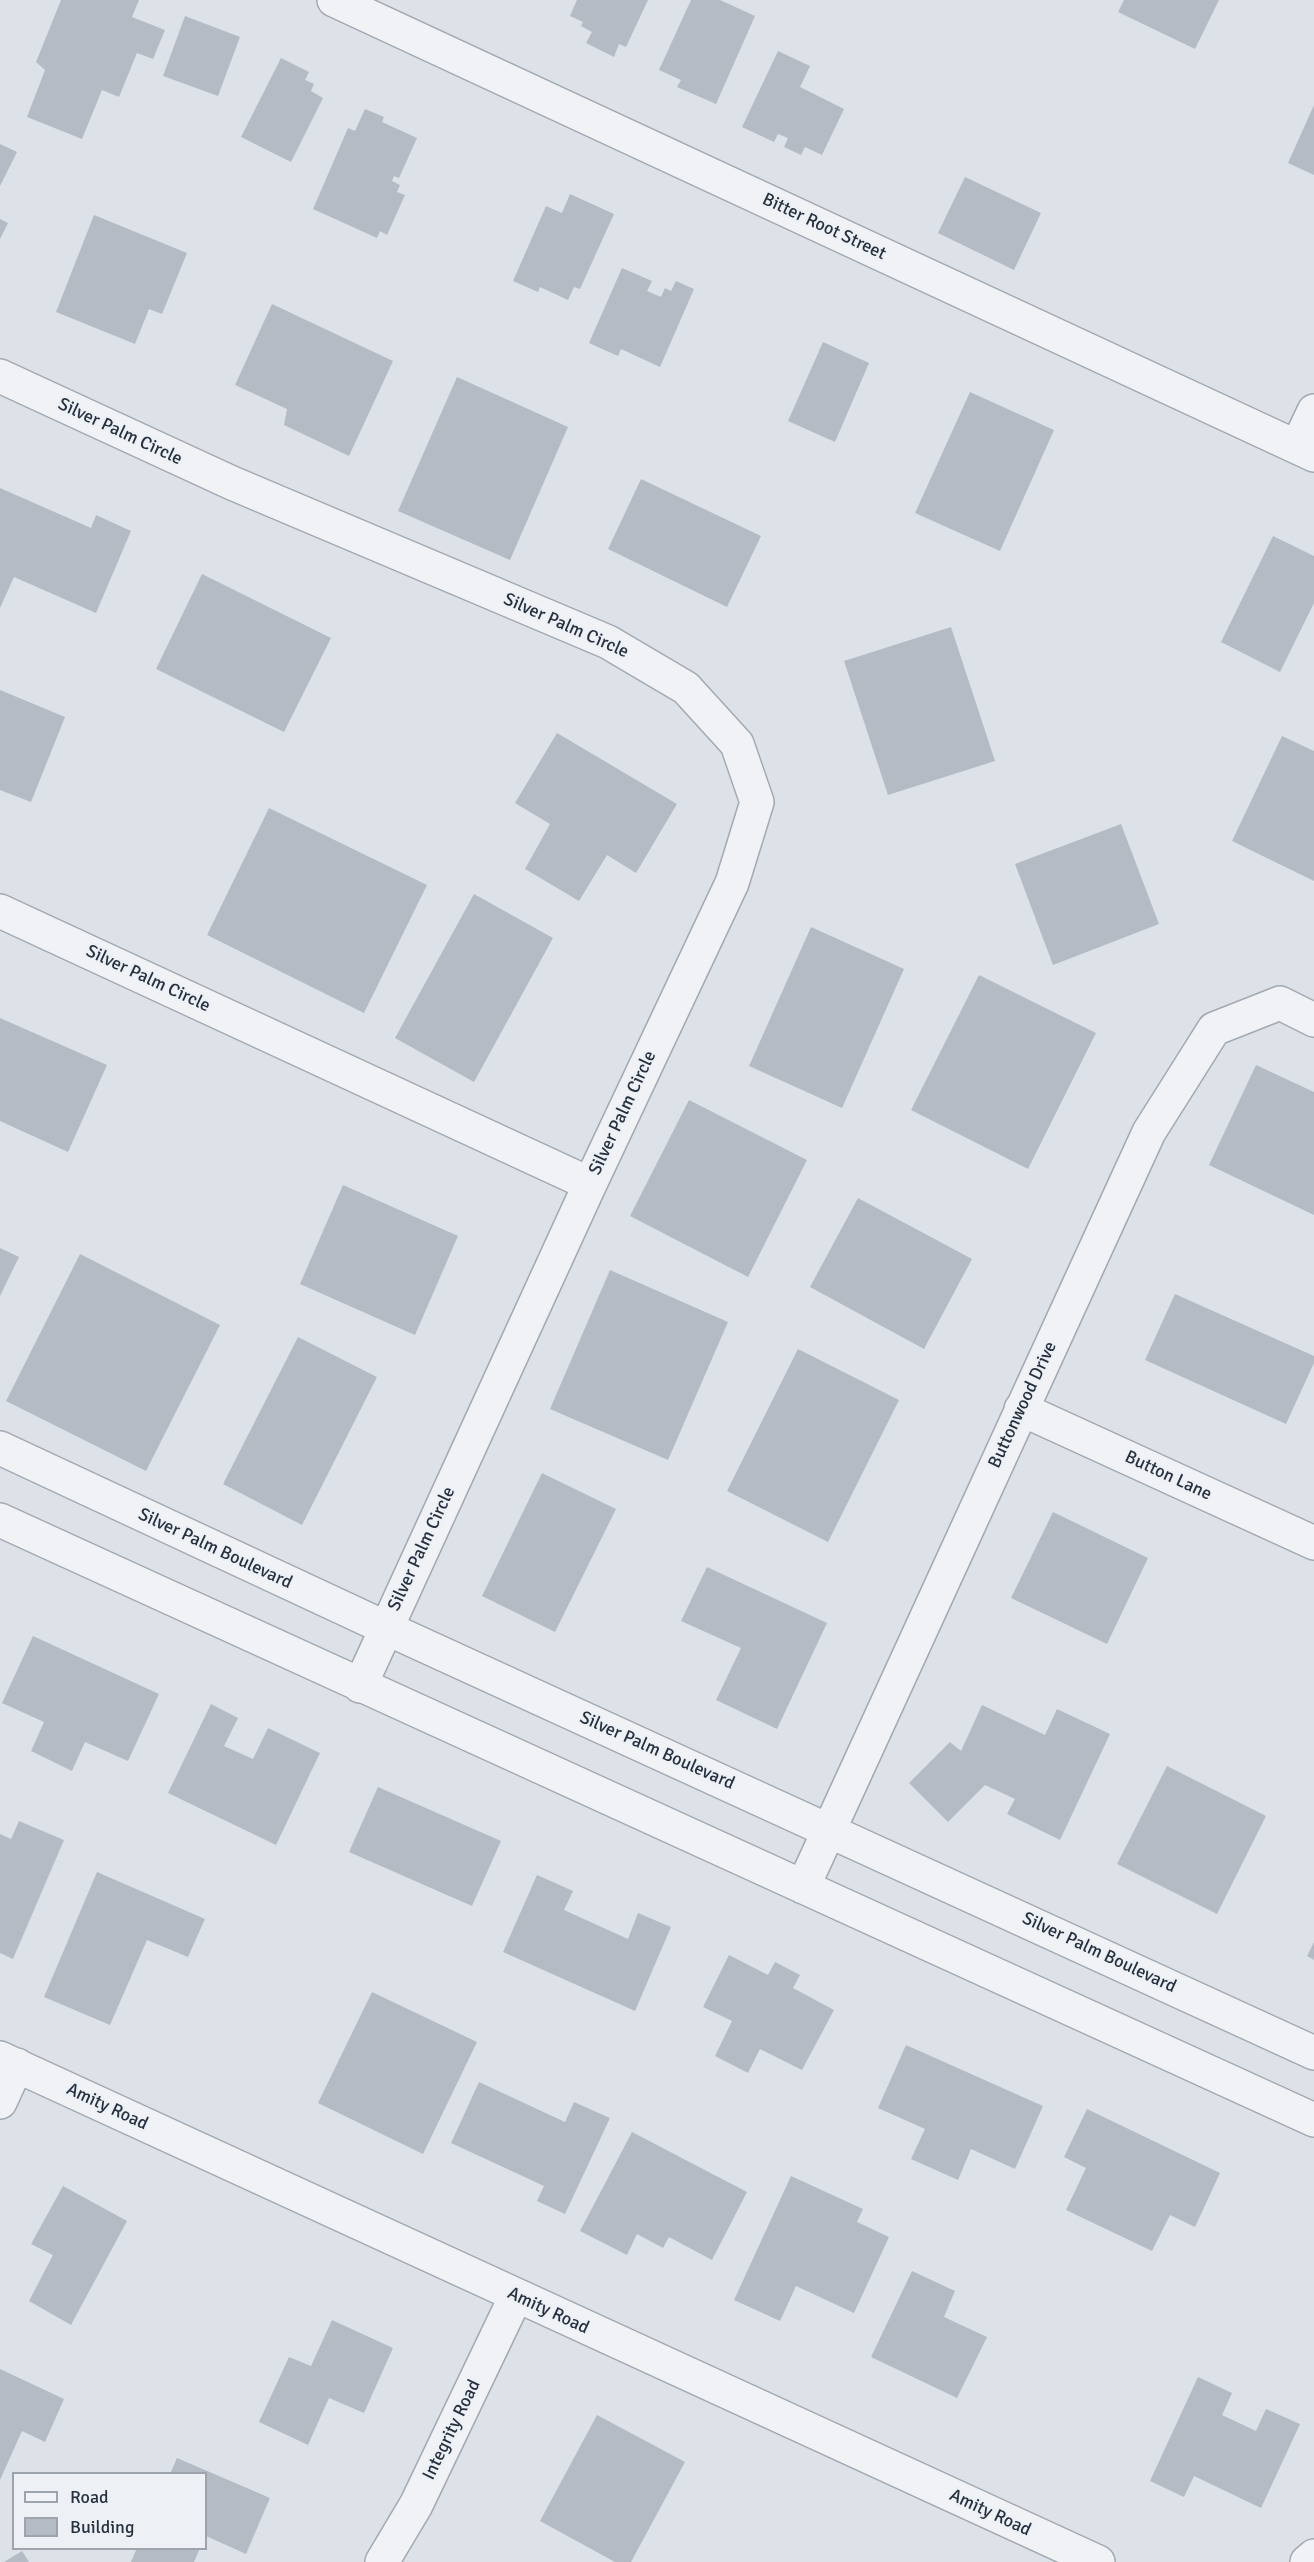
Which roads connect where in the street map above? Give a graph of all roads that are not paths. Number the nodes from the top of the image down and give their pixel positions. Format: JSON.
{"nodes":[{"id":1,"x":346,"y":3,"type":"edge"},
{"id":2,"x":0,"y":376,"type":"edge"},
{"id":3,"x":1314,"y":411,"type":"edge"},
{"id":4,"x":1305,"y":451,"type":"edge"},
{"id":5,"x":0,"y":911,"type":"edge"},
{"id":6,"x":1314,"y":1020,"type":"edge"},
{"id":7,"x":590,"y":1184,"type":"junction"},
{"id":8,"x":1021,"y":1409,"type":"junction"},
{"id":9,"x":0,"y":1448,"type":"edge"},
{"id":10,"x":0,"y":1520,"type":"edge"},
{"id":11,"x":1314,"y":1543,"type":"edge"},
{"id":12,"x":386,"y":1628,"type":"junction"},
{"id":13,"x":360,"y":1686,"type":"junction"},
{"id":14,"x":828,"y":1829,"type":"junction"},
{"id":15,"x":803,"y":1887,"type":"junction"},
{"id":16,"x":1314,"y":2053,"type":"edge"},
{"id":17,"x":8,"y":2062,"type":"edge"},
{"id":18,"x":0,"y":2102,"type":"edge"},
{"id":19,"x":1314,"y":2120,"type":"edge"},
{"id":20,"x":516,"y":2296,"type":"junction"},
{"id":21,"x":1314,"y":2556,"type":"edge"},
{"id":22,"x":382,"y":2562,"type":"edge"},
{"id":23,"x":1098,"y":2562,"type":"edge"},
{"id":24,"x":1307,"y":2562,"type":"edge"}],
"edges":[{"from":1,"to":4,"type":"street","name":"Bitter Root Street"},
{"from":2,"to":7,"type":"street","name":"Silver Palm Circle"},
{"from":3,"to":4,"type":"street"},
{"from":5,"to":7,"type":"street","name":"Silver Palm Circle"},
{"from":6,"to":8,"type":"street","name":"Buttonwood Drive"},
{"from":7,"to":12,"type":"street","name":"Silver Palm Circle"},
{"from":8,"to":11,"type":"street","name":"Button Lane"},
{"from":8,"to":14,"type":"street","name":"Buttonwood Drive"},
{"from":9,"to":12,"type":"street","name":"Silver Palm Boulevard"},
{"from":10,"to":13,"type":"street"},
{"from":12,"to":13,"type":"street","name":"Silver Palm Circle"},
{"from":12,"to":14,"type":"street","name":"Silver Palm Boulevard"},
{"from":13,"to":15,"type":"street"},
{"from":14,"to":15,"type":"street","name":"Buttonwood Drive"},
{"from":14,"to":16,"type":"street","name":"Silver Palm Boulevard"},
{"from":15,"to":19,"type":"street"},
{"from":17,"to":18,"type":"street"},
{"from":17,"to":20,"type":"street","name":"Amity Road"},
{"from":20,"to":22,"type":"street","name":"Integrity Road"},
{"from":20,"to":23,"type":"street","name":"Amity Road"},
{"from":21,"to":24,"type":"street"}]}
